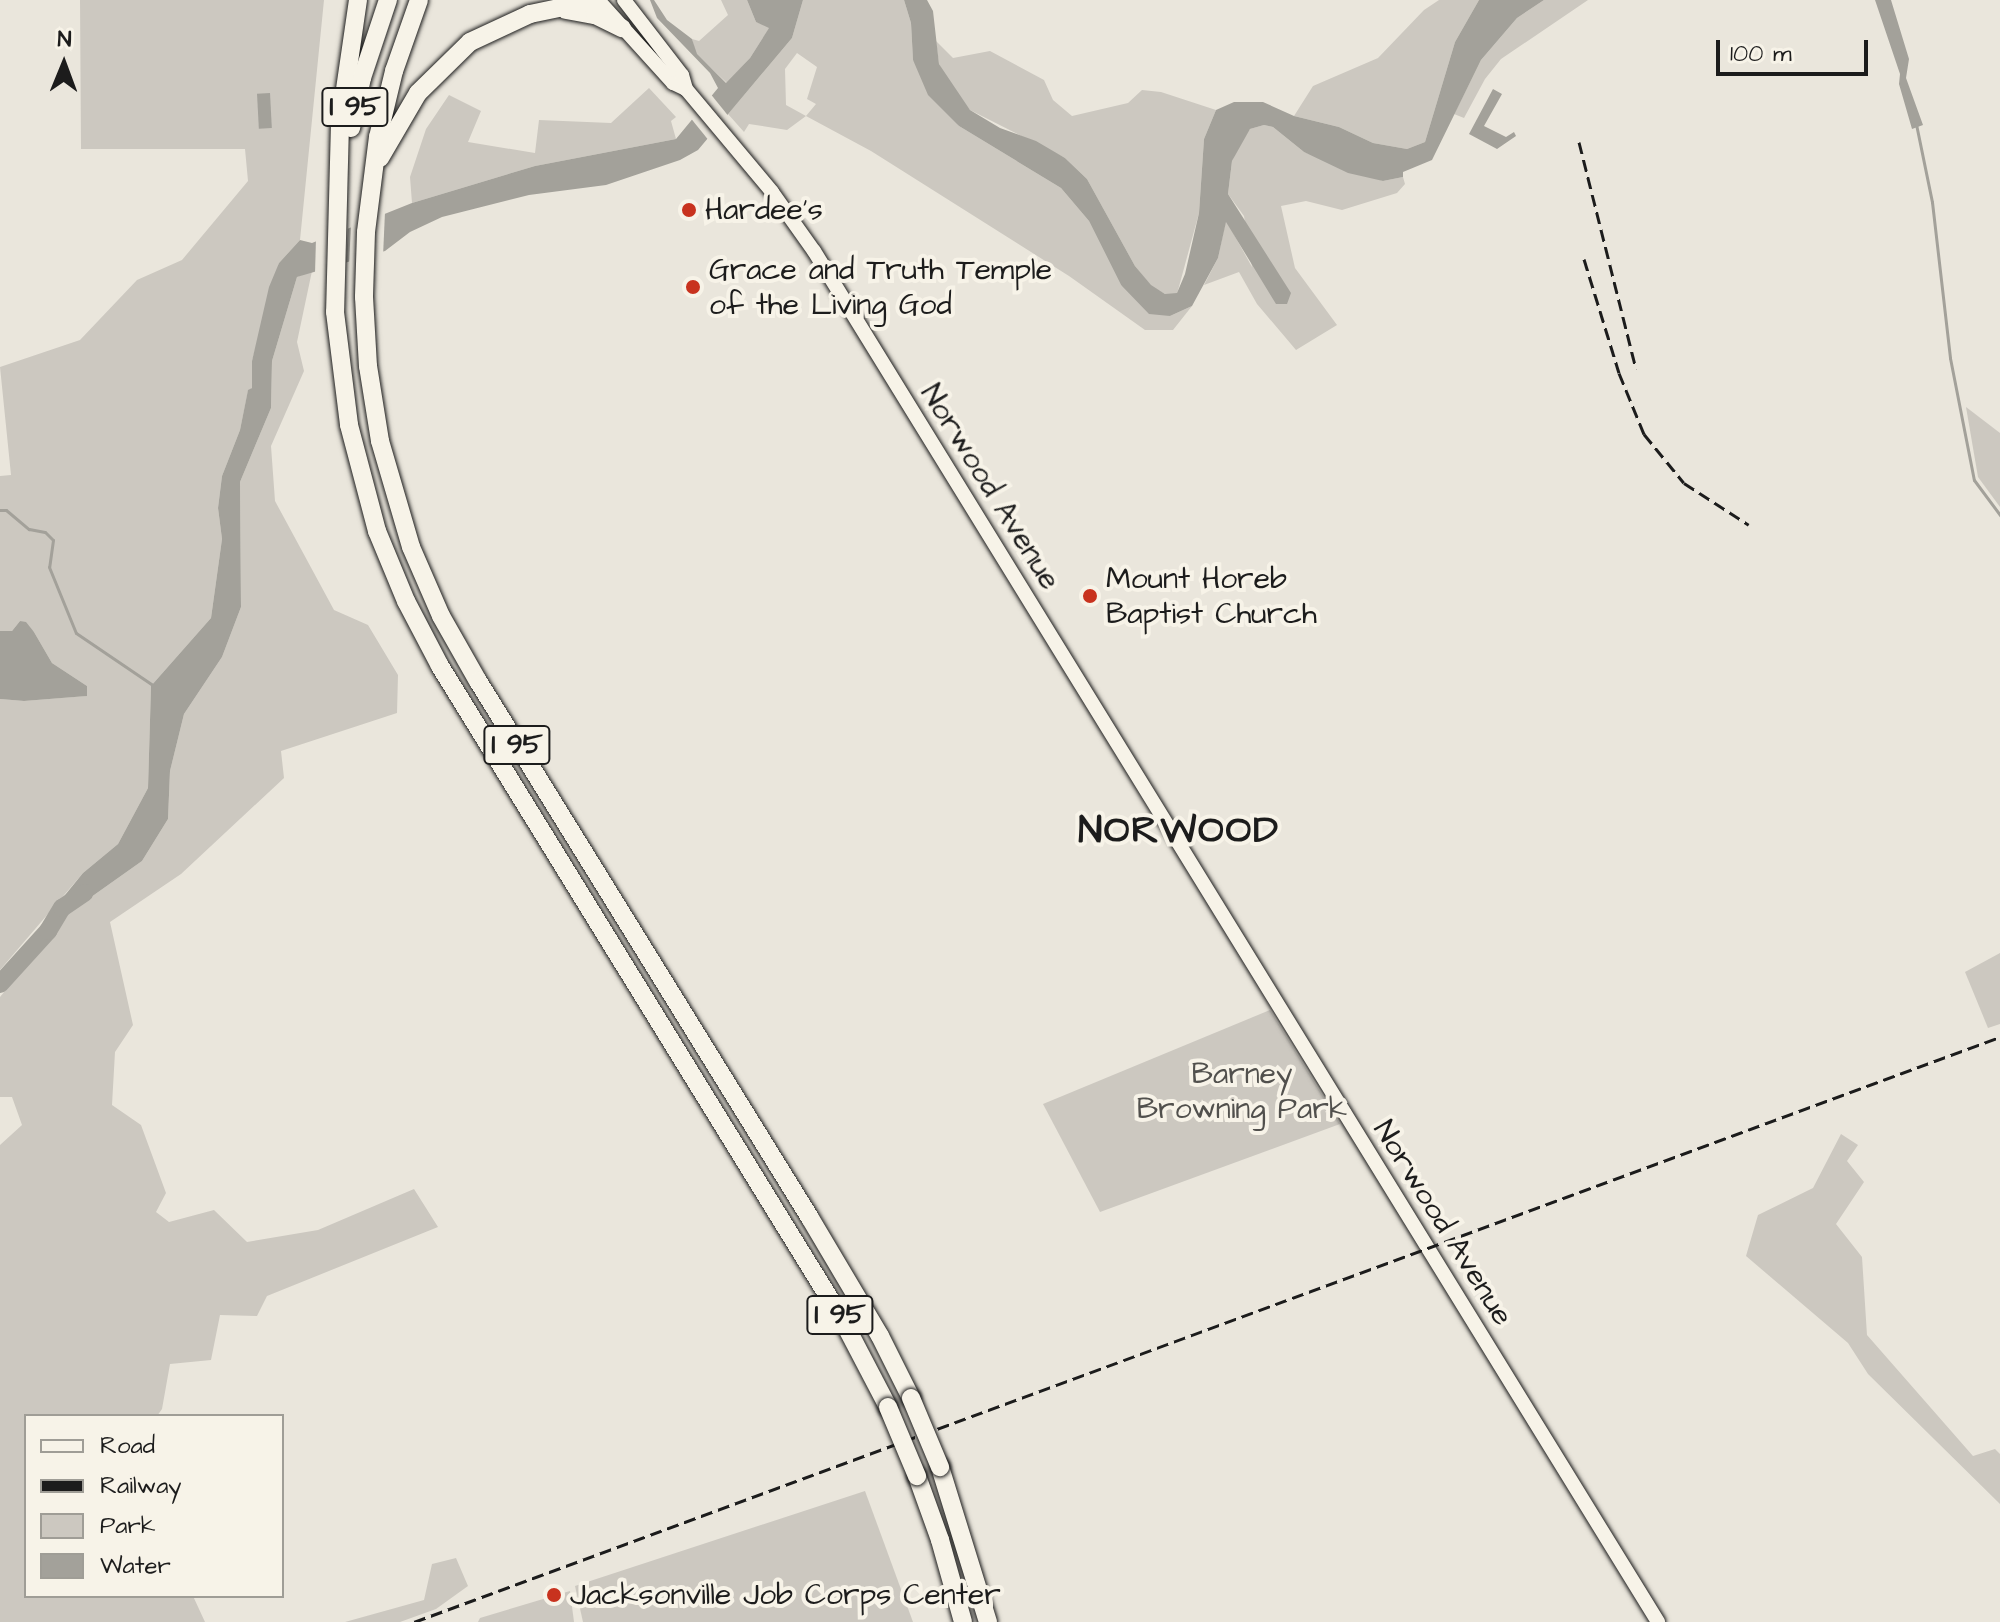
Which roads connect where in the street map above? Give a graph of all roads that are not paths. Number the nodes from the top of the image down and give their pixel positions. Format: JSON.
{"nodes":[{"id":1,"x":358,"y":0,"type":"edge"},
{"id":2,"x":388,"y":0,"type":"edge"},
{"id":3,"x":419,"y":0,"type":"edge"},
{"id":4,"x":598,"y":0,"type":"edge"},
{"id":5,"x":624,"y":0,"type":"edge"},
{"id":6,"x":548,"y":9,"type":"junction"},
{"id":7,"x":622,"y":28,"type":"junction"},
{"id":8,"x":686,"y":89,"type":"junction"},
{"id":9,"x":373,"y":171,"type":"junction"},
{"id":10,"x":337,"y":217,"type":"junction"},
{"id":11,"x":963,"y":1622,"type":"edge"},
{"id":12,"x":988,"y":1622,"type":"edge"},
{"id":13,"x":1658,"y":1622,"type":"edge"}],
"edges":[{"from":1,"to":10,"type":"highway"},
{"from":2,"to":10,"type":"highway","number":"I 95"},
{"from":3,"to":9,"type":"highway","number":"I 95"},
{"from":4,"to":6,"type":"highway"},
{"from":4,"to":7,"type":"main road","name":"Norwood Avenue"},
{"from":5,"to":8,"type":"main road","name":"Norwood Avenue"},
{"from":6,"to":7,"type":"highway"},
{"from":6,"to":9,"type":"highway"},
{"from":7,"to":8,"type":"main road","name":"Norwood Avenue"},
{"from":8,"to":13,"type":"main road","name":"Norwood Avenue"},
{"from":9,"to":12,"type":"highway","number":"I 95","bridge":true},
{"from":10,"to":11,"type":"highway","number":"I 95","bridge":true}]}
